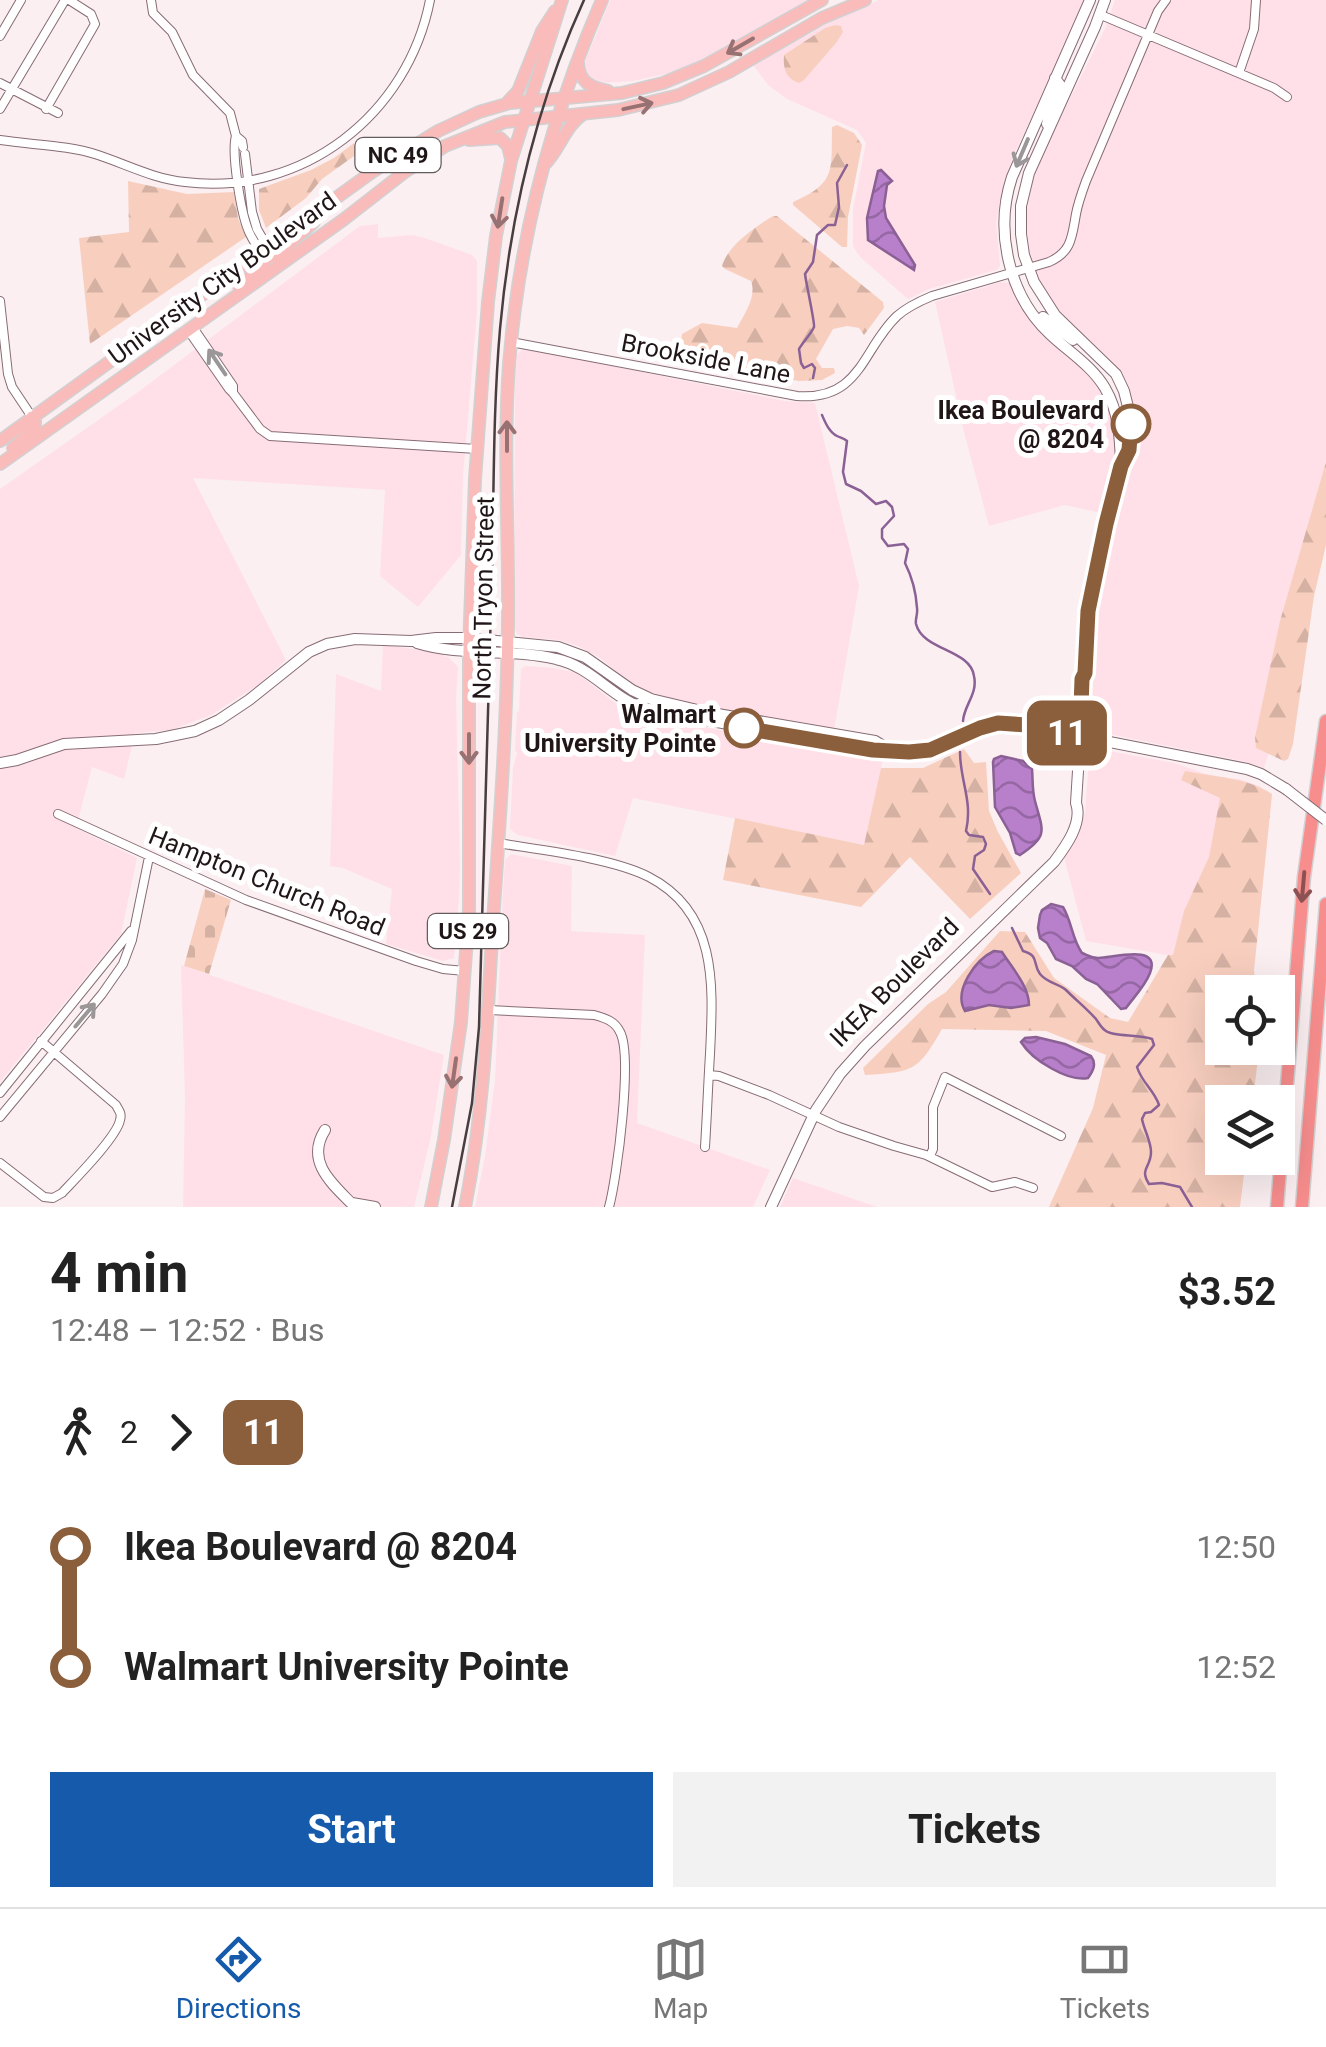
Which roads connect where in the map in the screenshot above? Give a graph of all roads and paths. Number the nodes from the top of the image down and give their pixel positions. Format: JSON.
{"nodes":[{"id":1,"x":21,"y":0,"type":"edge"},
{"id":2,"x":67,"y":0,"type":"edge"},
{"id":3,"x":152,"y":0,"type":"edge"},
{"id":4,"x":430,"y":0,"type":"edge"},
{"id":5,"x":602,"y":0,"type":"edge"},
{"id":6,"x":822,"y":0,"type":"edge"},
{"id":7,"x":865,"y":0,"type":"edge"},
{"id":8,"x":1090,"y":0,"type":"edge"},
{"id":9,"x":1105,"y":0,"type":"edge"},
{"id":10,"x":1166,"y":0,"type":"edge"},
{"id":11,"x":1254,"y":1,"type":"edge"},
{"id":12,"x":562,"y":2,"type":"edge"},
{"id":13,"x":1101,"y":15,"type":"junction"},
{"id":14,"x":1149,"y":35,"type":"junction"},
{"id":15,"x":0,"y":36,"type":"edge"},
{"id":16,"x":578,"y":59,"type":"junction"},
{"id":17,"x":1239,"y":73,"type":"junction"},
{"id":18,"x":1054,"y":78,"type":"junction"},
{"id":19,"x":0,"y":82,"type":"edge"},
{"id":20,"x":12,"y":89,"type":"junction"},
{"id":21,"x":622,"y":93,"type":"junction"},
{"id":22,"x":1288,"y":97,"type":"dead end"},
{"id":23,"x":563,"y":98,"type":"junction"},
{"id":24,"x":528,"y":101,"type":"junction"},
{"id":25,"x":502,"y":105,"type":"junction"},
{"id":26,"x":0,"y":109,"type":"edge"},
{"id":27,"x":46,"y":109,"type":"junction"},
{"id":28,"x":58,"y":113,"type":"dead end"},
{"id":29,"x":585,"y":114,"type":"junction"},
{"id":30,"x":557,"y":115,"type":"junction"},
{"id":31,"x":523,"y":118,"type":"junction"},
{"id":32,"x":1046,"y":135,"type":"junction"},
{"id":33,"x":236,"y":136,"type":"junction"},
{"id":34,"x":0,"y":140,"type":"edge"},
{"id":35,"x":446,"y":146,"type":"junction"},
{"id":36,"x":510,"y":161,"type":"junction"},
{"id":37,"x":542,"y":170,"type":"junction"},
{"id":38,"x":243,"y":182,"type":"junction"},
{"id":39,"x":333,"y":200,"type":"junction"},
{"id":40,"x":265,"y":250,"type":"junction"},
{"id":41,"x":279,"y":265,"type":"junction"},
{"id":42,"x":1029,"y":268,"type":"junction"},
{"id":43,"x":1012,"y":273,"type":"junction"},
{"id":44,"x":0,"y":301,"type":"edge"},
{"id":45,"x":212,"y":313,"type":"junction"},
{"id":46,"x":190,"y":328,"type":"junction"},
{"id":47,"x":511,"y":342,"type":"junction"},
{"id":48,"x":1092,"y":349,"type":"junction"},
{"id":49,"x":4,"y":375,"type":"edge"},
{"id":50,"x":1107,"y":391,"type":"junction"},
{"id":51,"x":1126,"y":397,"type":"junction"},
{"id":52,"x":32,"y":417,"type":"junction"},
{"id":53,"x":0,"y":441,"type":"edge"},
{"id":54,"x":477,"y":449,"type":"junction"},
{"id":55,"x":0,"y":463,"type":"edge"},
{"id":56,"x":1121,"y":466,"type":"junction"},
{"id":57,"x":470,"y":645,"type":"junction"},
{"id":58,"x":506,"y":648,"type":"junction"},
{"id":59,"x":1326,"y":721,"type":"edge"},
{"id":60,"x":1080,"y":736,"type":"junction"},
{"id":61,"x":0,"y":763,"type":"edge"},
{"id":62,"x":58,"y":814,"type":"dead end"},
{"id":63,"x":1326,"y":820,"type":"edge"},
{"id":64,"x":498,"y":843,"type":"junction"},
{"id":65,"x":149,"y":857,"type":"junction"},
{"id":66,"x":1326,"y":904,"type":"edge"},
{"id":67,"x":134,"y":928,"type":"junction"},
{"id":68,"x":465,"y":971,"type":"junction"},
{"id":69,"x":489,"y":1010,"type":"junction"},
{"id":70,"x":41,"y":1041,"type":"junction"},
{"id":71,"x":54,"y":1052,"type":"junction"},
{"id":72,"x":709,"y":1075,"type":"junction"},
{"id":73,"x":0,"y":1092,"type":"edge"},
{"id":74,"x":810,"y":1113,"type":"junction"},
{"id":75,"x":0,"y":1116,"type":"edge"},
{"id":76,"x":325,"y":1130,"type":"dead end"},
{"id":77,"x":1061,"y":1136,"type":"dead end"},
{"id":78,"x":705,"y":1147,"type":"dead end"},
{"id":79,"x":930,"y":1156,"type":"junction"},
{"id":80,"x":0,"y":1163,"type":"edge"},
{"id":81,"x":1032,"y":1188,"type":"dead end"},
{"id":82,"x":354,"y":1205,"type":"edge"},
{"id":83,"x":375,"y":1207,"type":"edge"},
{"id":84,"x":431,"y":1207,"type":"edge"},
{"id":85,"x":465,"y":1207,"type":"edge"},
{"id":86,"x":609,"y":1207,"type":"edge"},
{"id":87,"x":763,"y":1207,"type":"edge"},
{"id":88,"x":771,"y":1207,"type":"edge"},
{"id":89,"x":1277,"y":1207,"type":"edge"},
{"id":90,"x":1302,"y":1207,"type":"edge"}],
"edges":[{"from":1,"to":15,"type":"street"},
{"from":2,"to":20,"type":"street"},
{"from":2,"to":27,"type":"street"},
{"from":3,"to":33,"type":"street"},
{"from":4,"to":38,"type":"street"},
{"from":5,"to":16,"type":"main road","name":"North Tryon Street"},
{"from":6,"to":21,"type":"main road","name":"University City Boulevard","one_way":true},
{"from":29,"to":7,"type":"main road","name":"University City Boulevard","one_way":true},
{"from":8,"to":18,"type":"street","name":"IKEA Boulevard"},
{"from":9,"to":13,"type":"street"},
{"from":10,"to":14,"type":"street","name":"Brookside Lane"},
{"from":11,"to":17,"type":"street"},
{"from":12,"to":24,"type":"main road","name":"North Tryon Street"},
{"from":12,"to":25,"type":"main road"},
{"from":13,"to":14,"type":"street"},
{"from":13,"to":32,"type":"street"},
{"from":14,"to":17,"type":"street"},
{"from":14,"to":42,"type":"street","name":"Brookside Lane"},
{"from":16,"to":21,"type":"main road"},
{"from":16,"to":23,"type":"main road","name":"North Tryon Street"},
{"from":17,"to":22,"type":"street"},
{"from":18,"to":32,"type":"street"},
{"from":18,"to":43,"type":"street","name":"IKEA Boulevard","one_way":true},
{"from":19,"to":20,"type":"street"},
{"from":20,"to":26,"type":"street"},
{"from":20,"to":27,"type":"street"},
{"from":21,"to":23,"type":"main road","name":"University City Boulevard"},
{"from":23,"to":24,"type":"main road","name":"University City Boulevard"},
{"from":23,"to":30,"type":"main road","name":"North Tryon Street"},
{"from":24,"to":25,"type":"main road","name":"University City Boulevard","number":"NC 49"},
{"from":24,"to":31,"type":"main road","name":"North Tryon Street"},
{"from":25,"to":39,"type":"main road","name":"University City Boulevard","number":"NC 49"},
{"from":27,"to":28,"type":"street"},
{"from":29,"to":30,"type":"main road","name":"University City Boulevard"},
{"from":29,"to":37,"type":"main road"},
{"from":30,"to":31,"type":"main road","name":"University City Boulevard","number":"NC 49"},
{"from":30,"to":37,"type":"main road","name":"North Tryon Street"},
{"from":31,"to":35,"type":"main road","name":"University City Boulevard","number":"NC 49"},
{"from":31,"to":36,"type":"main road","name":"North Tryon Street","number":"US 29"},
{"from":32,"to":42,"type":"street"},
{"from":33,"to":38,"type":"street"},
{"from":33,"to":38,"type":"street"},
{"from":34,"to":38,"type":"street"},
{"from":35,"to":36,"type":"main road"},
{"from":35,"to":41,"type":"main road","name":"University City Boulevard","number":"NC 49"},
{"from":36,"to":54,"type":"main road","name":"North Tryon Street","number":"US 29","one_way":true},
{"from":37,"to":47,"type":"main road","name":"North Tryon Street","number":"US 29"},
{"from":38,"to":40,"type":"street"},
{"from":39,"to":40,"type":"main road","name":"University City Boulevard","number":"NC 49"},
{"from":39,"to":41,"type":"main road"},
{"from":40,"to":45,"type":"main road"},
{"from":40,"to":52,"type":"main road","name":"University City Boulevard","number":"NC 49"},
{"from":41,"to":45,"type":"main road","name":"University City Boulevard","number":"NC 49"},
{"from":42,"to":43,"type":"street","name":"Brookside Lane"},
{"from":42,"to":48,"type":"street"},
{"from":43,"to":47,"type":"street","name":"Brookside Lane"},
{"from":43,"to":48,"type":"street"},
{"from":43,"to":50,"type":"street","name":"IKEA Boulevard"},
{"from":44,"to":49,"type":"street"},
{"from":45,"to":46,"type":"main road","name":"University City Boulevard","number":"NC 49"},
{"from":46,"to":54,"type":"street"},
{"from":46,"to":55,"type":"main road","name":"University City Boulevard","number":"NC 49"},
{"from":58,"to":47,"type":"main road","name":"North Tryon Street","number":"US 29","one_way":true},
{"from":48,"to":51,"type":"street"},
{"from":49,"to":52,"type":"street"},
{"from":50,"to":51,"type":"street"},
{"from":50,"to":56,"type":"street","name":"IKEA Boulevard"},
{"from":51,"to":56,"type":"street","name":"IKEA Boulevard"},
{"from":52,"to":53,"type":"main road","name":"University City Boulevard","number":"NC 49"},
{"from":52,"to":55,"type":"main road"},
{"from":54,"to":57,"type":"main road","name":"North Tryon Street","number":"US 29"},
{"from":56,"to":60,"type":"street","name":"IKEA Boulevard"},
{"from":57,"to":58,"type":"street"},
{"from":57,"to":61,"type":"street"},
{"from":57,"to":68,"type":"main road","name":"North Tryon Street","number":"US 29","one_way":true},
{"from":58,"to":60,"type":"street"},
{"from":58,"to":64,"type":"main road","name":"North Tryon Street","number":"US 29"},
{"from":59,"to":89,"type":"highway","one_way":true},
{"from":60,"to":63,"type":"street","bridge":true},
{"from":60,"to":74,"type":"street","name":"IKEA Boulevard"},
{"from":62,"to":65,"type":"street","name":"Hampton Church Road"},
{"from":64,"to":69,"type":"main road","name":"North Tryon Street","number":"US 29"},
{"from":64,"to":72,"type":"street"},
{"from":65,"to":67,"type":"street"},
{"from":65,"to":68,"type":"street","name":"Hampton Church Road"},
{"from":66,"to":90,"type":"highway"},
{"from":67,"to":70,"type":"street"},
{"from":71,"to":67,"type":"street","one_way":true},
{"from":68,"to":84,"type":"main road","name":"North Tryon Street","number":"US 29","one_way":true},
{"from":69,"to":85,"type":"main road","name":"North Tryon Street","number":"US 29"},
{"from":69,"to":86,"type":"street"},
{"from":70,"to":71,"type":"street"},
{"from":70,"to":73,"type":"street"},
{"from":71,"to":75,"type":"street"},
{"from":71,"to":80,"type":"street"},
{"from":72,"to":74,"type":"street"},
{"from":72,"to":78,"type":"street"},
{"from":74,"to":79,"type":"street"},
{"from":74,"to":87,"type":"street","name":"IKEA Boulevard"},
{"from":74,"to":88,"type":"street","name":"IKEA Boulevard"},
{"from":76,"to":82,"type":"street"},
{"from":77,"to":79,"type":"street"},
{"from":79,"to":81,"type":"street"},
{"from":82,"to":83,"type":"street"}]}
